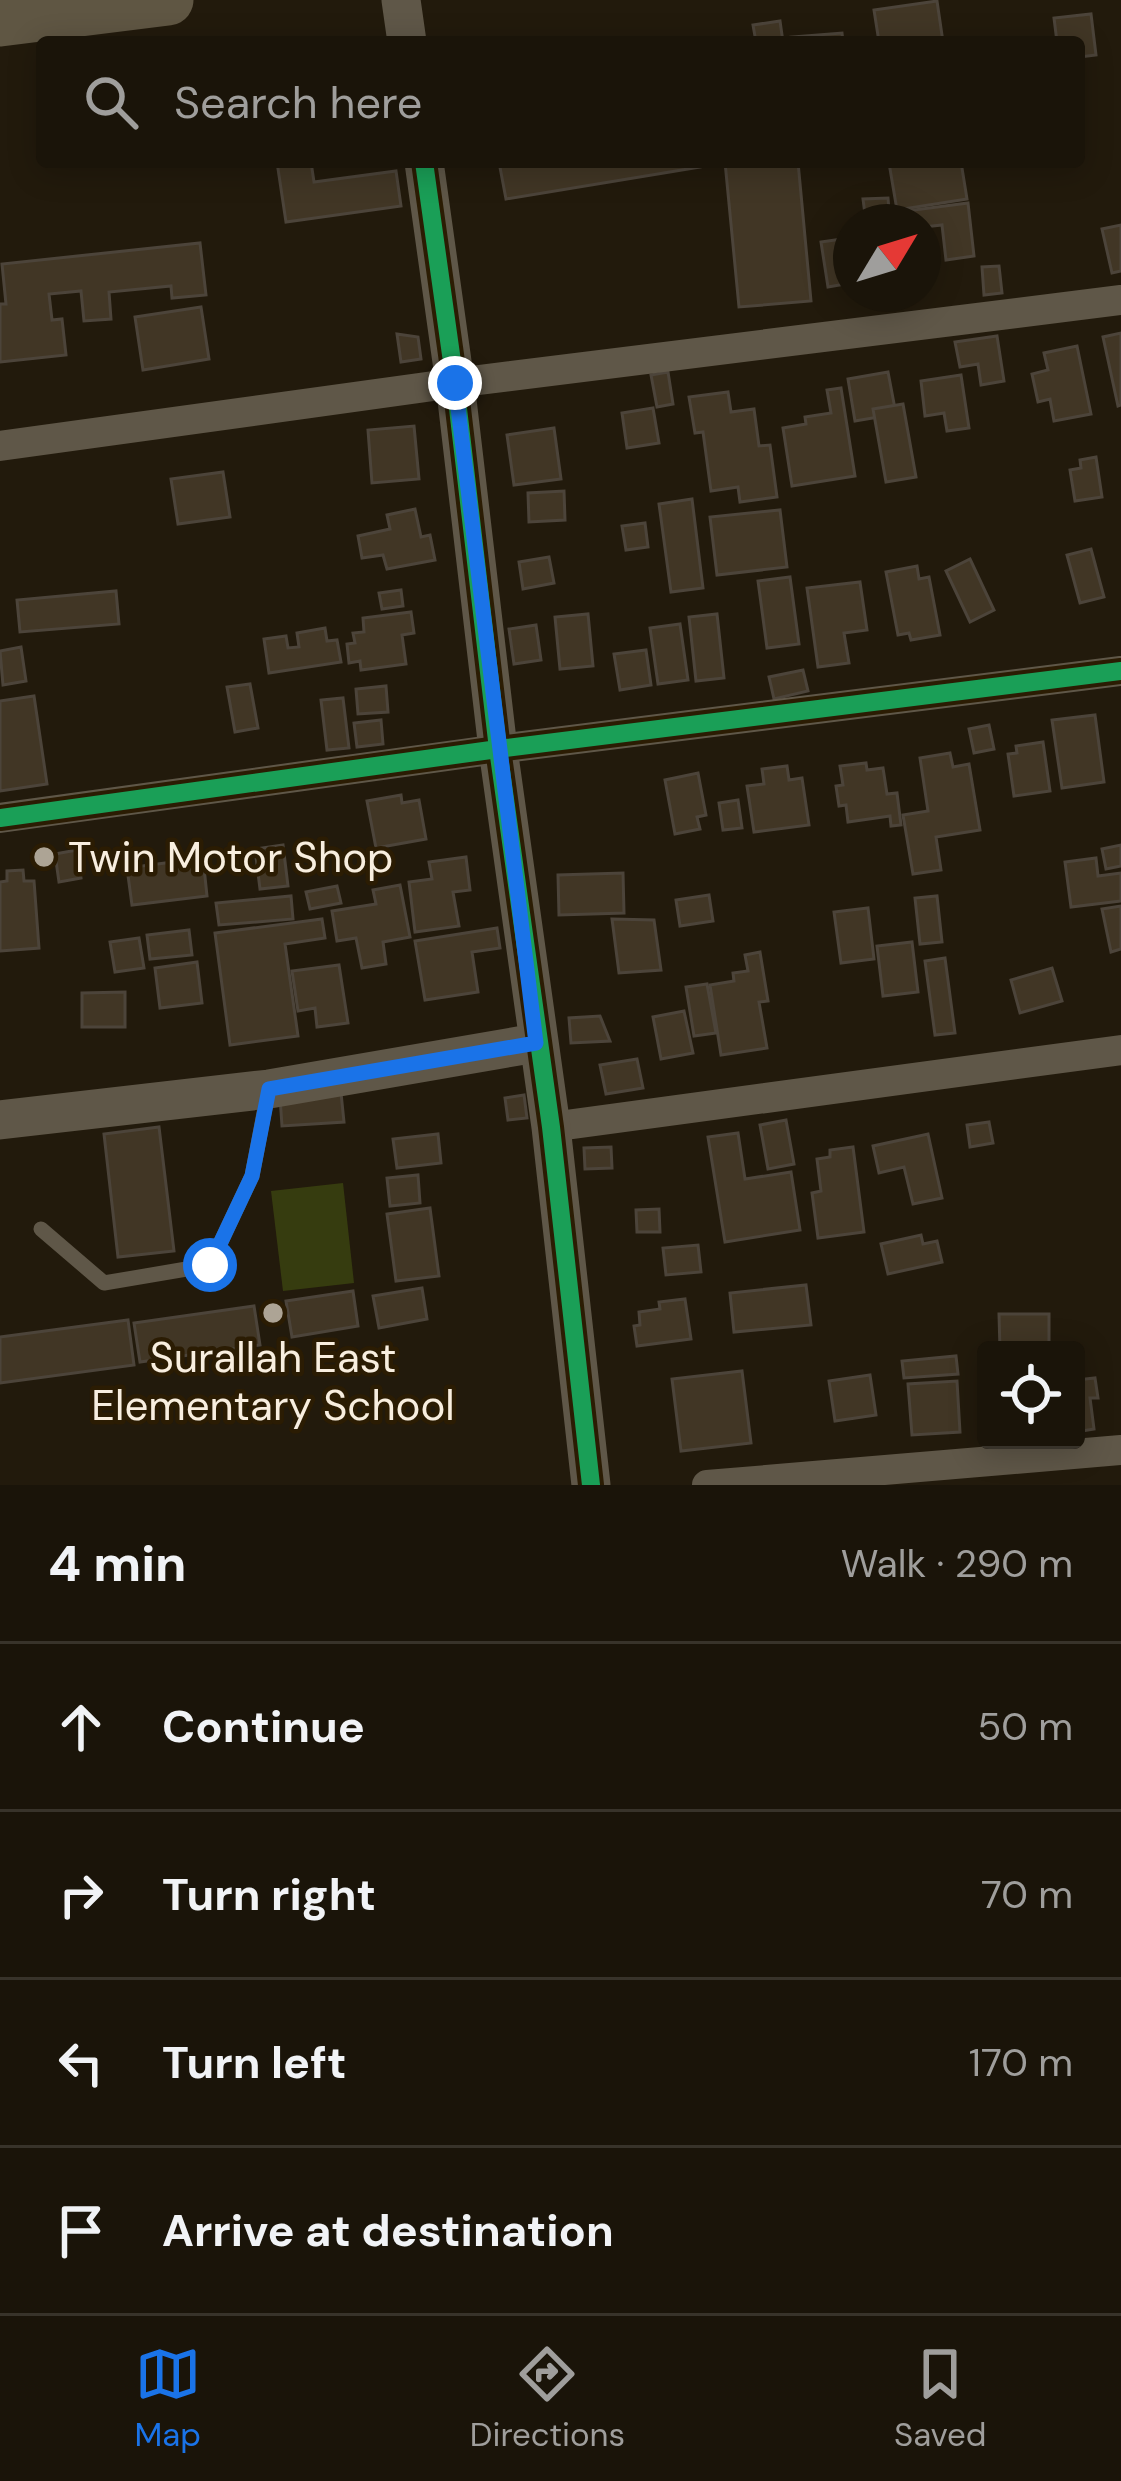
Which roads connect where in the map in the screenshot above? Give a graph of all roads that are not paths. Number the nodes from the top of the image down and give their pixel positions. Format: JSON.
{"nodes":[{"id":1,"x":168,"y":0,"type":"edge"},
{"id":2,"x":401,"y":0,"type":"edge"},
{"id":3,"x":0,"y":21,"type":"edge"},
{"id":4,"x":406,"y":36,"type":"edge"},
{"id":5,"x":425,"y":168,"type":"edge"},
{"id":6,"x":1121,"y":300,"type":"edge"},
{"id":7,"x":455,"y":383,"type":"junction"},
{"id":8,"x":0,"y":446,"type":"edge"},
{"id":9,"x":1121,"y":671,"type":"edge"},
{"id":10,"x":498,"y":749,"type":"junction"},
{"id":11,"x":0,"y":818,"type":"edge"},
{"id":12,"x":536,"y":1043,"type":"junction"},
{"id":13,"x":1121,"y":1050,"type":"edge"},
{"id":14,"x":269,"y":1089,"type":"junction"},
{"id":15,"x":0,"y":1120,"type":"edge"},
{"id":16,"x":551,"y":1127,"type":"junction"},
{"id":17,"x":40,"y":1229,"type":"dead end"},
{"id":18,"x":1121,"y":1450,"type":"edge"},
{"id":19,"x":591,"y":1485,"type":"edge"},
{"id":20,"x":706,"y":1485,"type":"edge"}],
"edges":[{"from":1,"to":3,"type":"highway"},
{"from":2,"to":4,"type":"street"},
{"from":5,"to":7,"type":"street"},
{"from":6,"to":7,"type":"street"},
{"from":7,"to":8,"type":"street"},
{"from":7,"to":10,"type":"street"},
{"from":9,"to":10,"type":"street"},
{"from":10,"to":11,"type":"street"},
{"from":10,"to":12,"type":"street"},
{"from":12,"to":14,"type":"street"},
{"from":12,"to":16,"type":"street"},
{"from":13,"to":16,"type":"street"},
{"from":14,"to":15,"type":"street"},
{"from":14,"to":17,"type":"lane"},
{"from":16,"to":19,"type":"street"},
{"from":18,"to":20,"type":"street"}]}
